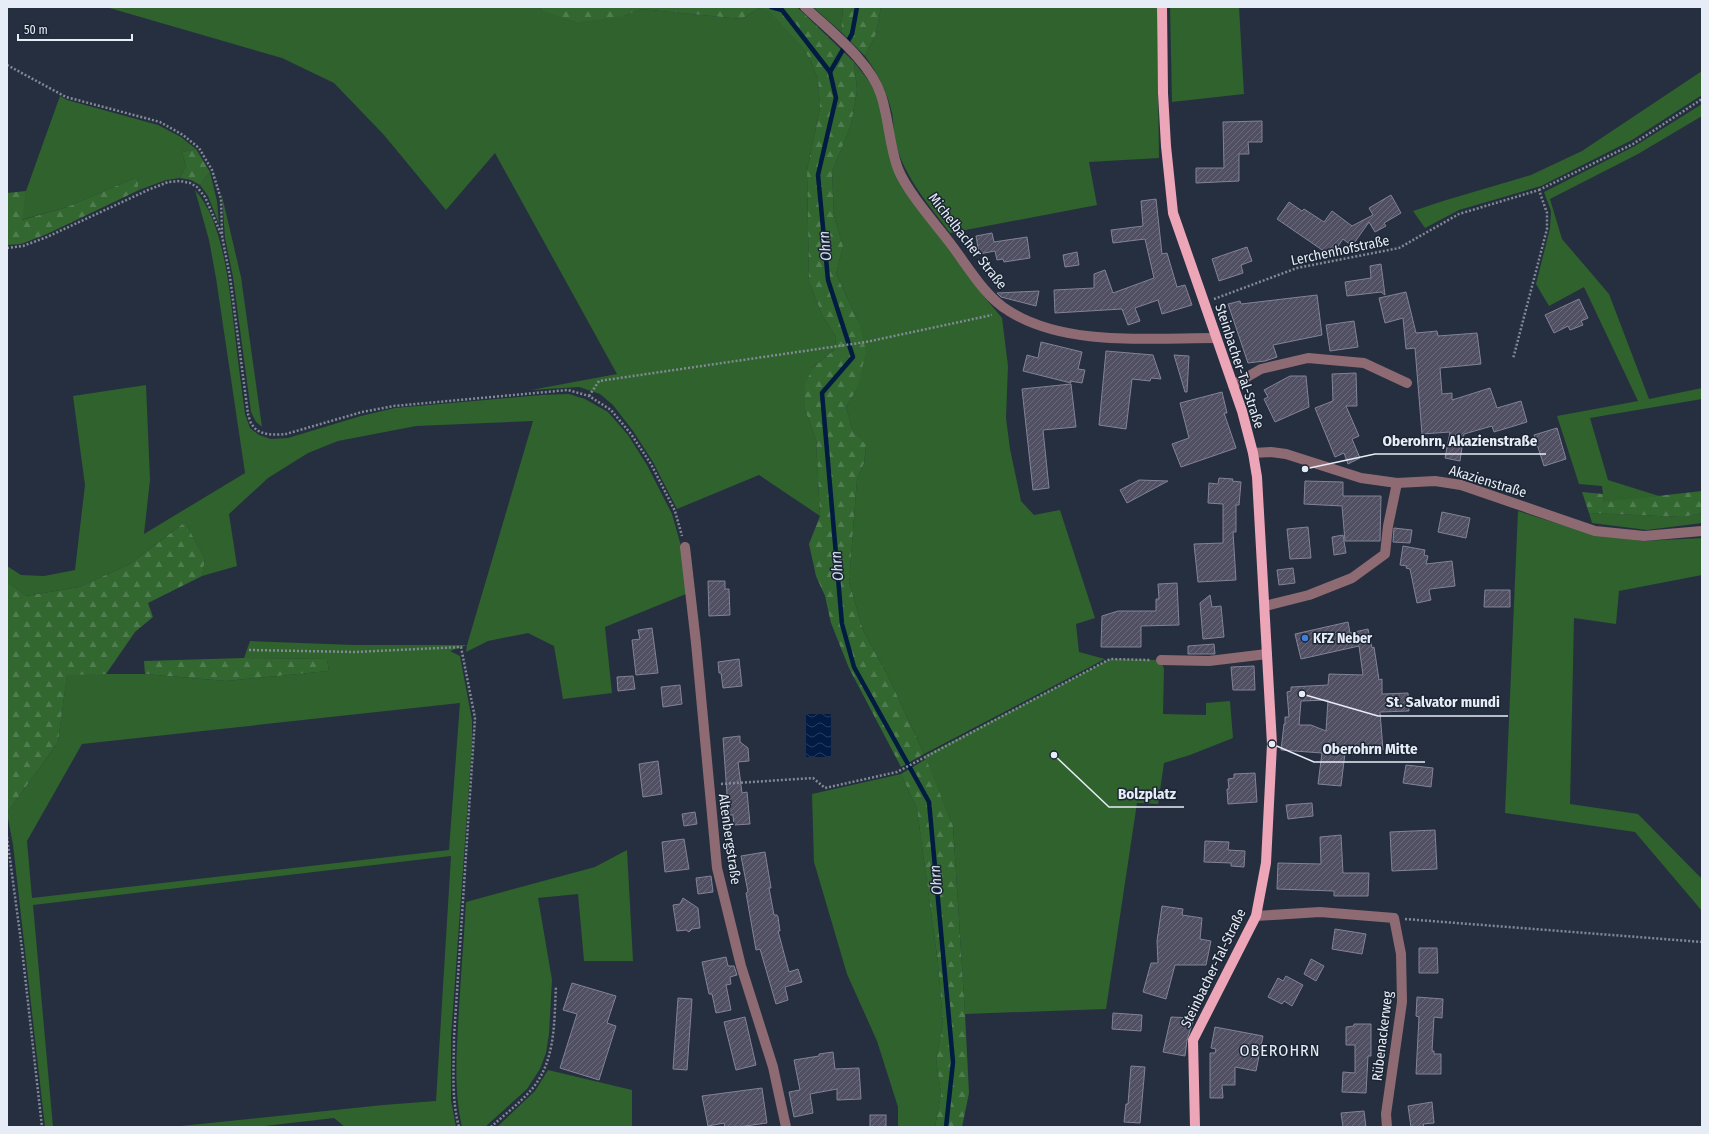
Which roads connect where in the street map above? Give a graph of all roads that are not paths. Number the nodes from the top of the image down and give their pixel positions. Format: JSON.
{"nodes":[{"id":1,"x":805,"y":7,"type":"edge"},
{"id":2,"x":1162,"y":7,"type":"edge"},
{"id":3,"x":1216,"y":338,"type":"junction"},
{"id":4,"x":1407,"y":383,"type":"dead end"},
{"id":5,"x":1233,"y":385,"type":"junction"},
{"id":6,"x":1253,"y":453,"type":"junction"},
{"id":7,"x":1397,"y":483,"type":"junction"},
{"id":8,"x":1702,"y":531,"type":"edge"},
{"id":9,"x":685,"y":547,"type":"road end"},
{"id":10,"x":1265,"y":606,"type":"junction"},
{"id":11,"x":1267,"y":654,"type":"junction"},
{"id":12,"x":1161,"y":660,"type":"road end"},
{"id":13,"x":1256,"y":916,"type":"junction"},
{"id":14,"x":786,"y":1127,"type":"edge"},
{"id":15,"x":1195,"y":1127,"type":"edge"},
{"id":16,"x":1387,"y":1127,"type":"edge"}],
"edges":[{"from":1,"to":3,"type":"street","name":"Michelbacher Straße"},
{"from":2,"to":3,"type":"main road","name":"Steinbacher-Tal-Straße"},
{"from":3,"to":5,"type":"main road","name":"Steinbacher-Tal-Straße"},
{"from":4,"to":5,"type":"street"},
{"from":5,"to":6,"type":"main road","name":"Steinbacher-Tal-Straße"},
{"from":6,"to":7,"type":"street","name":"Akazienstraße"},
{"from":6,"to":10,"type":"main road","name":"Steinbacher-Tal-Straße"},
{"from":7,"to":8,"type":"street","name":"Akazienstraße"},
{"from":7,"to":10,"type":"street"},
{"from":9,"to":14,"type":"street","name":"Altenbergstraße"},
{"from":10,"to":11,"type":"main road","name":"Steinbacher-Tal-Straße"},
{"from":11,"to":12,"type":"street"},
{"from":11,"to":13,"type":"main road","name":"Steinbacher-Tal-Straße"},
{"from":13,"to":15,"type":"main road","name":"Steinbacher-Tal-Straße"},
{"from":13,"to":16,"type":"street","name":"Rübenackerweg"}]}
